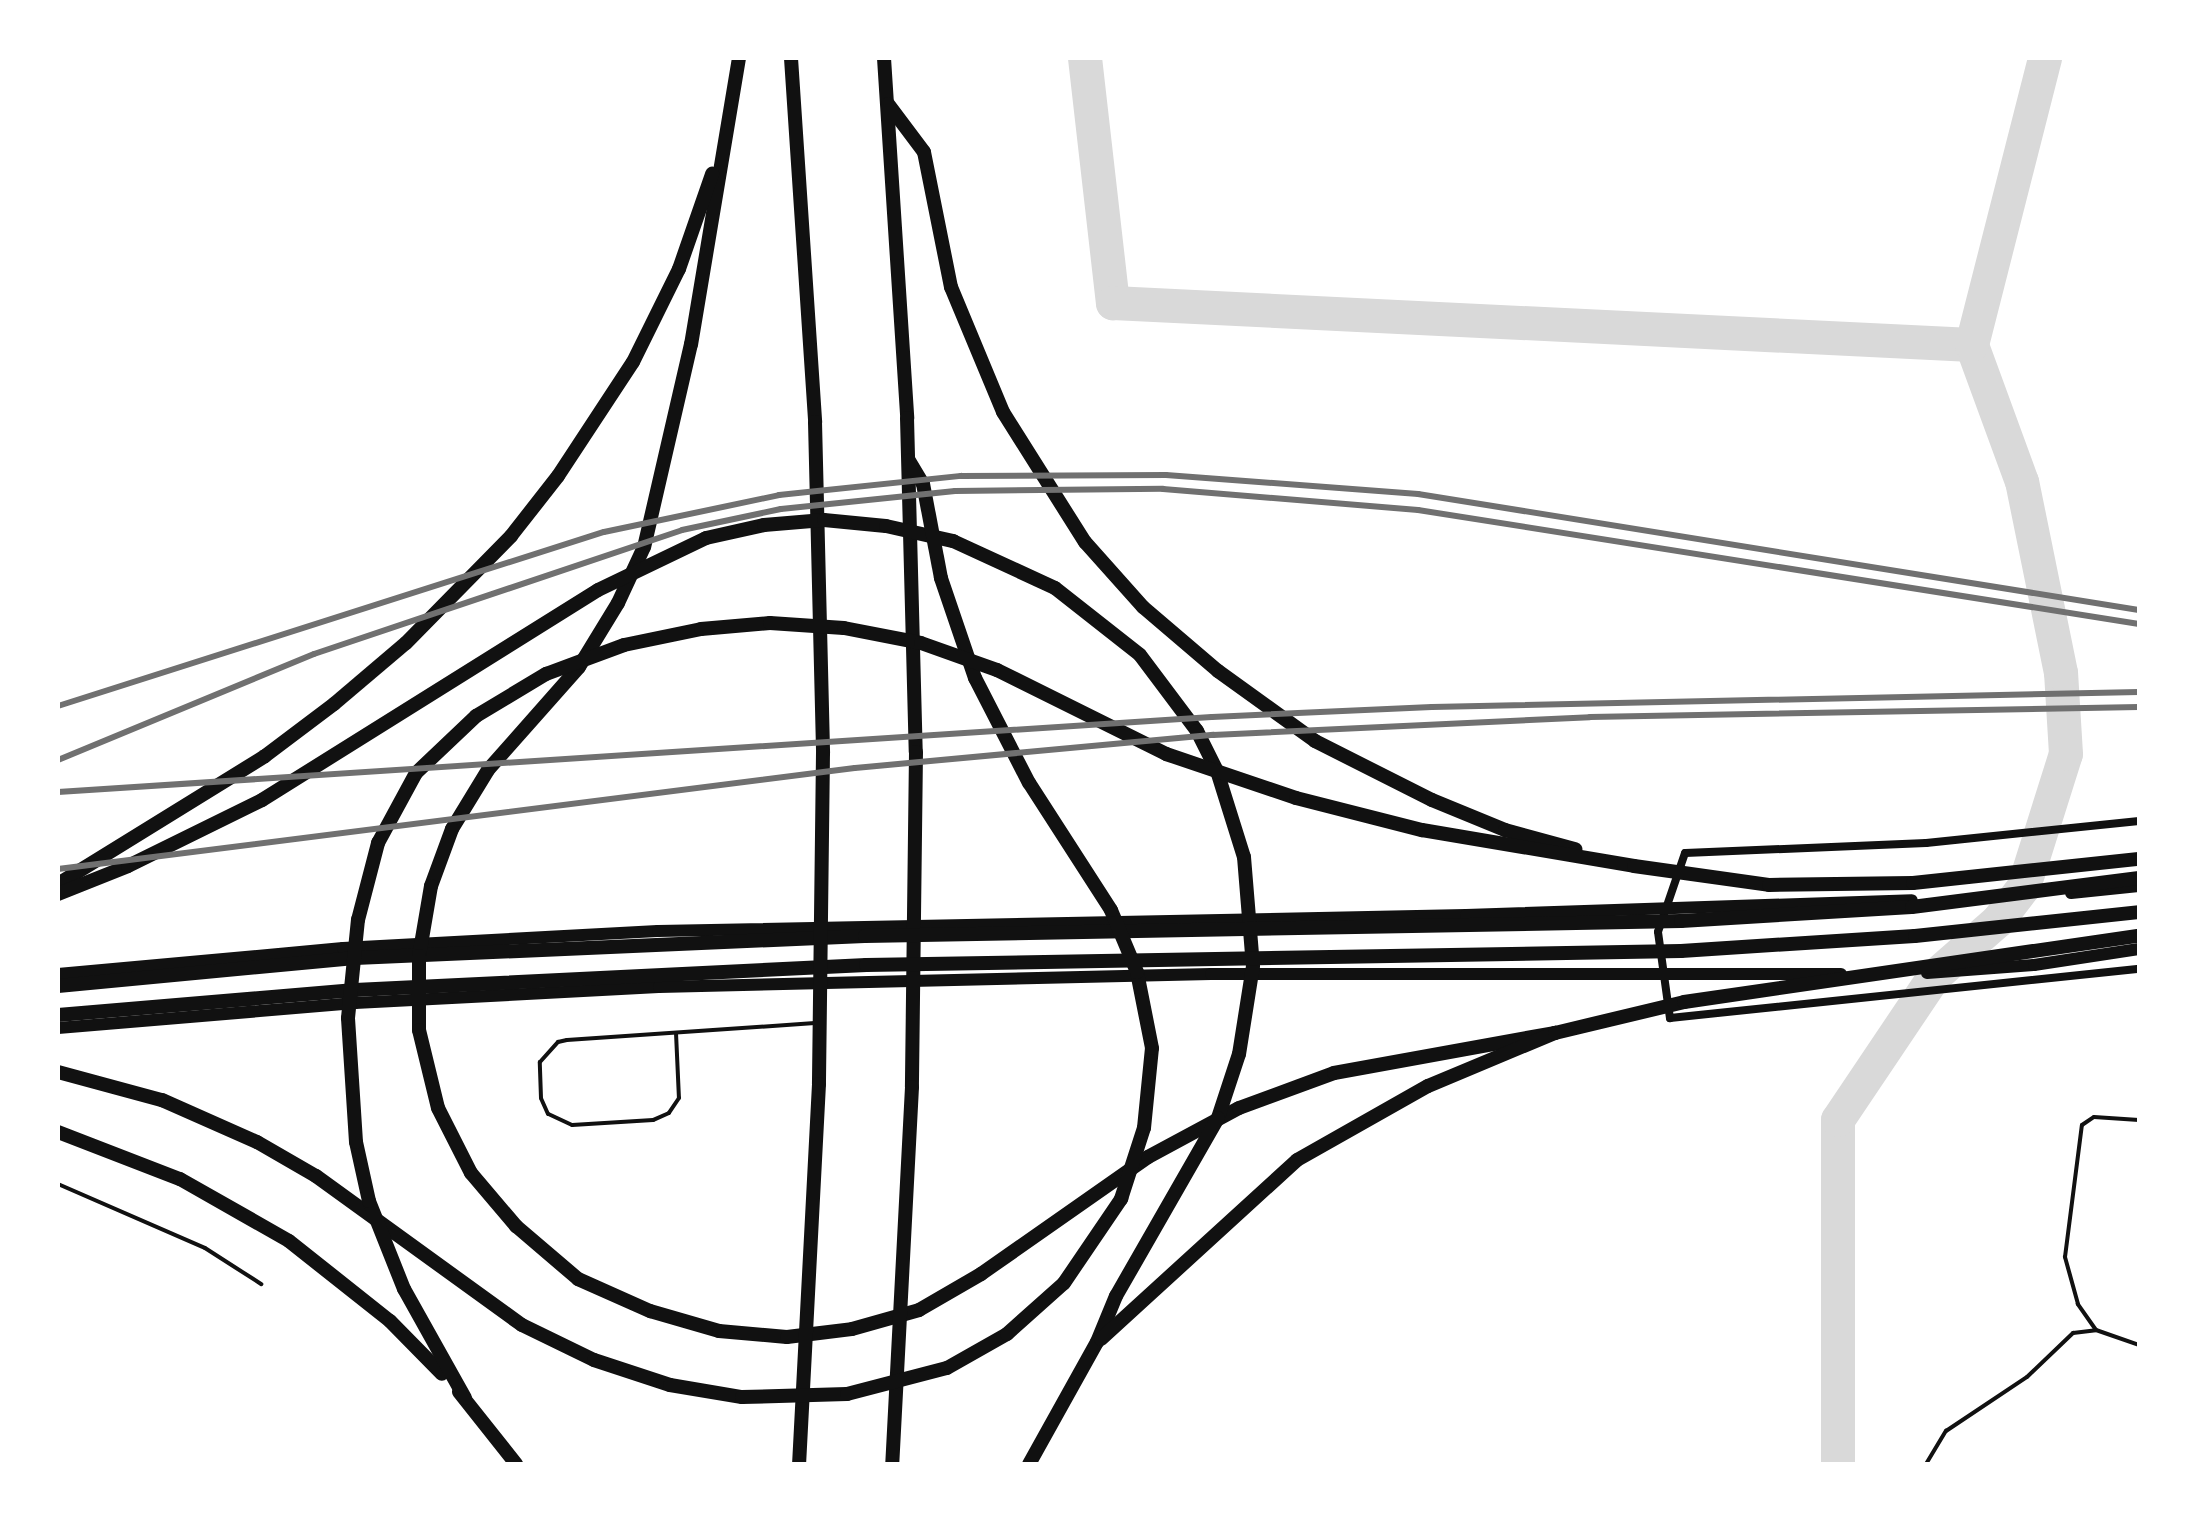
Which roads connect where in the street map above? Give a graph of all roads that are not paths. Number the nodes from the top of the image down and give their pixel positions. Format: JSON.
{"nodes":[{"id":1,"x":739,"y":58,"type":"edge"},
{"id":2,"x":791,"y":58,"type":"edge"},
{"id":3,"x":884,"y":58,"type":"edge"},
{"id":4,"x":731,"y":104,"type":"junction"},
{"id":5,"x":888,"y":104,"type":"junction"},
{"id":6,"x":909,"y":461,"type":"junction"},
{"id":7,"x":2139,"y":821,"type":"edge"},
{"id":8,"x":2139,"y":859,"type":"edge"},
{"id":9,"x":1634,"y":866,"type":"junction"},
{"id":10,"x":2139,"y":878,"type":"edge"},
{"id":11,"x":58,"y":884,"type":"edge"},
{"id":12,"x":2139,"y":886,"type":"edge"},
{"id":13,"x":58,"y":894,"type":"edge"},
{"id":14,"x":2139,"y":912,"type":"edge"},
{"id":15,"x":2139,"y":936,"type":"edge"},
{"id":16,"x":2139,"y":949,"type":"edge"},
{"id":17,"x":2139,"y":969,"type":"edge"},
{"id":18,"x":58,"y":974,"type":"edge"},
{"id":19,"x":58,"y":986,"type":"edge"},
{"id":20,"x":58,"y":1015,"type":"edge"},
{"id":21,"x":821,"y":1023,"type":"junction"},
{"id":22,"x":58,"y":1028,"type":"edge"},
{"id":23,"x":676,"y":1033,"type":"junction"},
{"id":24,"x":1555,"y":1033,"type":"junction"},
{"id":25,"x":58,"y":1072,"type":"edge"},
{"id":26,"x":2139,"y":1120,"type":"edge"},
{"id":27,"x":58,"y":1132,"type":"edge"},
{"id":28,"x":58,"y":1184,"type":"edge"},
{"id":29,"x":261,"y":1284,"type":"dead end"},
{"id":30,"x":2096,"y":1330,"type":"junction"},
{"id":31,"x":1097,"y":1342,"type":"junction"},
{"id":32,"x":2139,"y":1345,"type":"edge"},
{"id":33,"x":465,"y":1398,"type":"junction"},
{"id":34,"x":516,"y":1464,"type":"edge"},
{"id":35,"x":799,"y":1464,"type":"edge"},
{"id":36,"x":892,"y":1464,"type":"edge"},
{"id":37,"x":1029,"y":1464,"type":"edge"},
{"id":38,"x":1926,"y":1464,"type":"edge"}],
"edges":[{"from":1,"to":4,"type":"highway"},
{"from":2,"to":21,"type":"highway"},
{"from":3,"to":5,"type":"highway"},
{"from":4,"to":11,"type":"highway"},
{"from":4,"to":24,"type":"highway"},
{"from":5,"to":6,"type":"highway"},
{"from":5,"to":9,"type":"highway"},
{"from":6,"to":25,"type":"highway"},
{"from":6,"to":36,"type":"highway"},
{"from":7,"to":17,"type":"street"},
{"from":8,"to":9,"type":"highway"},
{"from":9,"to":33,"type":"highway"},
{"from":10,"to":19,"type":"highway"},
{"from":12,"to":18,"type":"main road"},
{"from":13,"to":31,"type":"highway"},
{"from":14,"to":20,"type":"highway"},
{"from":15,"to":24,"type":"highway"},
{"from":16,"to":22,"type":"main road"},
{"from":21,"to":23,"type":"lane"},
{"from":21,"to":35,"type":"highway"},
{"from":23,"to":23,"type":"lane"},
{"from":24,"to":31,"type":"highway"},
{"from":26,"to":30,"type":"lane"},
{"from":27,"to":33,"type":"highway"},
{"from":28,"to":29,"type":"lane"},
{"from":30,"to":32,"type":"lane"},
{"from":30,"to":38,"type":"lane"},
{"from":31,"to":37,"type":"highway"},
{"from":33,"to":34,"type":"highway"}]}
